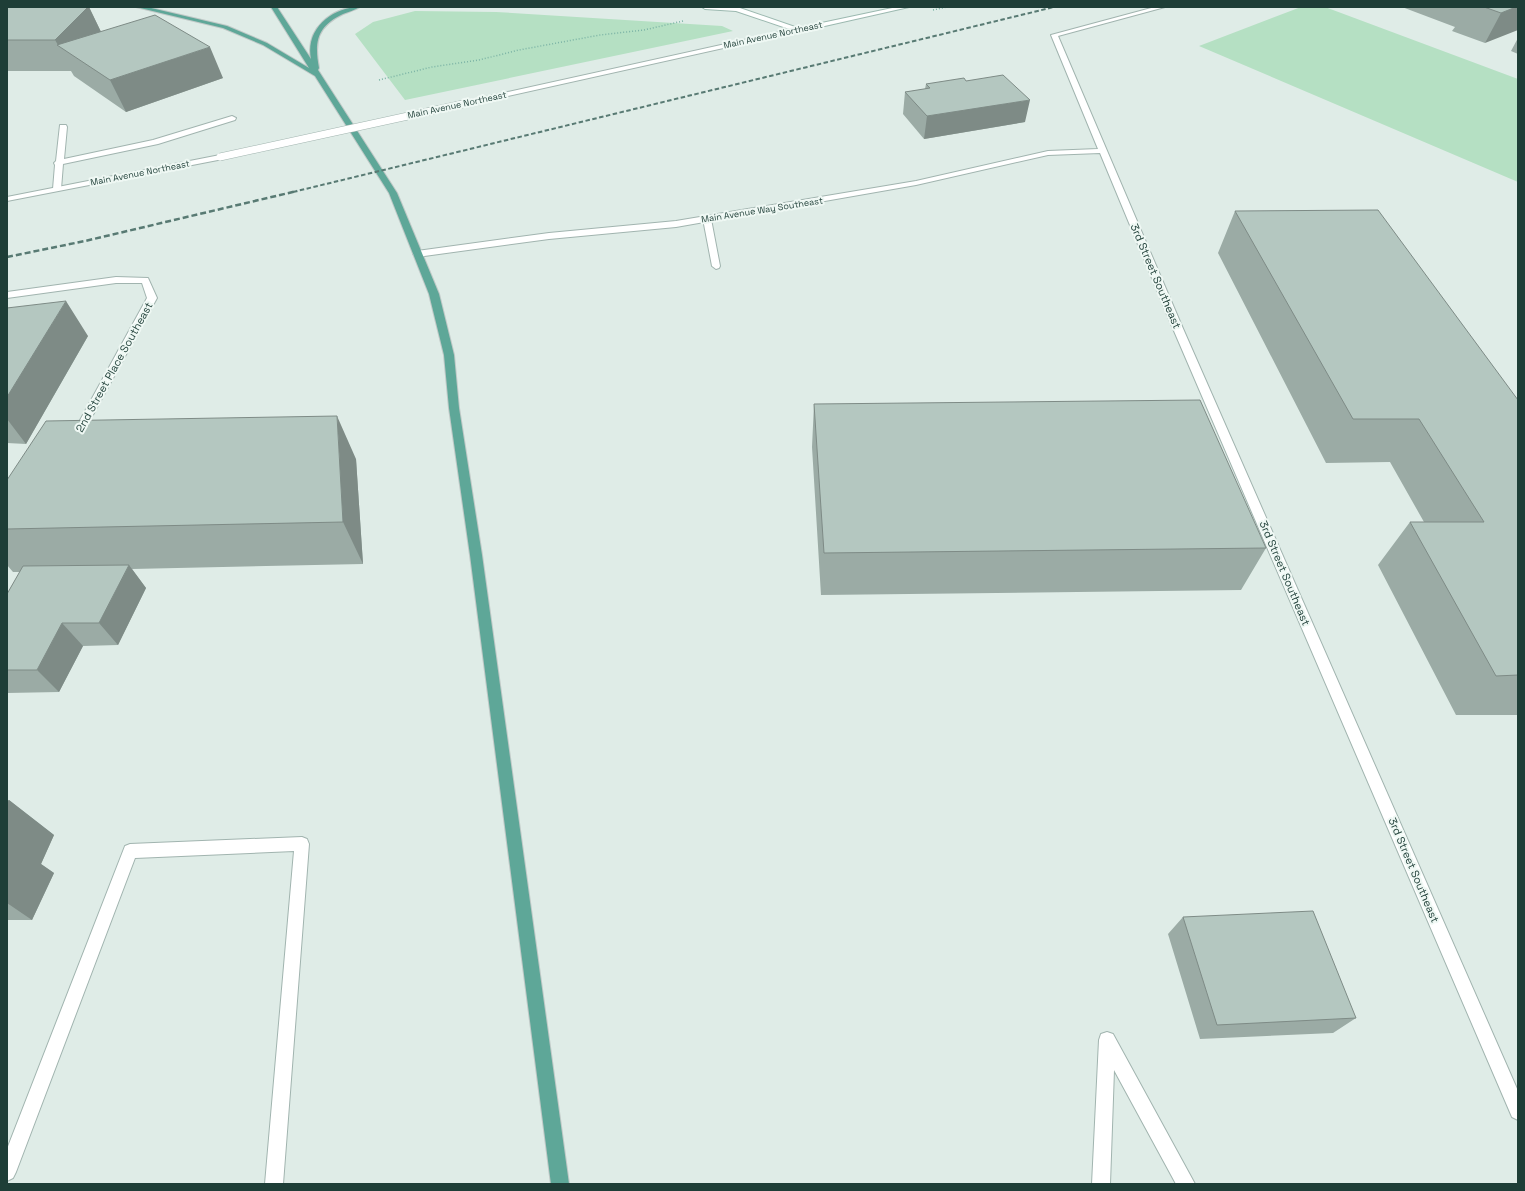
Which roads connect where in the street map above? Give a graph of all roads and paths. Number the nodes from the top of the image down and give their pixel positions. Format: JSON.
{"nodes":[{"id":1,"x":139,"y":7,"type":"edge"},
{"id":2,"x":274,"y":7,"type":"edge"},
{"id":3,"x":357,"y":7,"type":"edge"},
{"id":4,"x":705,"y":7,"type":"edge"},
{"id":5,"x":906,"y":7,"type":"edge"},
{"id":6,"x":1162,"y":7,"type":"edge"},
{"id":7,"x":738,"y":8,"type":"edge"},
{"id":8,"x":683,"y":21,"type":"dead end"},
{"id":9,"x":798,"y":30,"type":"junction"},
{"id":10,"x":318,"y":75,"type":"junction"},
{"id":11,"x":379,"y":80,"type":"dead end"},
{"id":12,"x":232,"y":118,"type":"dead end"},
{"id":13,"x":62,"y":127,"type":"dead end"},
{"id":14,"x":1103,"y":151,"type":"junction"},
{"id":15,"x":58,"y":163,"type":"junction"},
{"id":16,"x":57,"y":189,"type":"junction"},
{"id":17,"x":7,"y":199,"type":"edge"},
{"id":18,"x":707,"y":219,"type":"junction"},
{"id":19,"x":418,"y":254,"type":"junction"},
{"id":20,"x":716,"y":266,"type":"dead end"},
{"id":21,"x":7,"y":294,"type":"edge"},
{"id":22,"x":74,"y":439,"type":"edge"},
{"id":23,"x":1518,"y":1111,"type":"edge"},
{"id":24,"x":7,"y":1172,"type":"edge"},
{"id":25,"x":274,"y":1184,"type":"edge"},
{"id":26,"x":560,"y":1184,"type":"edge"},
{"id":27,"x":1100,"y":1184,"type":"edge"},
{"id":28,"x":1186,"y":1184,"type":"edge"}],
"edges":[{"from":1,"to":10,"type":"main road"},
{"from":2,"to":10,"type":"main road"},
{"from":3,"to":10,"type":"main road"},
{"from":4,"to":7,"type":"street"},
{"from":5,"to":9,"type":"street","name":"Main Avenue Northeast"},
{"from":6,"to":14,"type":"street","name":"3rd Street Southeast"},
{"from":7,"to":9,"type":"street"},
{"from":8,"to":11,"type":"path"},
{"from":9,"to":16,"type":"street","name":"Main Avenue Northeast","bridge":true},
{"from":10,"to":19,"type":"main road"},
{"from":12,"to":15,"type":"street"},
{"from":13,"to":15,"type":"street"},
{"from":14,"to":18,"type":"street","name":"Main Avenue Way Southeast"},
{"from":14,"to":23,"type":"street","name":"3rd Street Southeast"},
{"from":15,"to":16,"type":"street"},
{"from":16,"to":17,"type":"street","name":"Main Avenue Northeast"},
{"from":18,"to":19,"type":"street","name":"Main Avenue Way Southeast"},
{"from":18,"to":20,"type":"street"},
{"from":19,"to":26,"type":"main road"},
{"from":21,"to":22,"type":"street","name":"2nd Street Place Southeast"},
{"from":24,"to":25,"type":"street"},
{"from":27,"to":28,"type":"street"}]}
